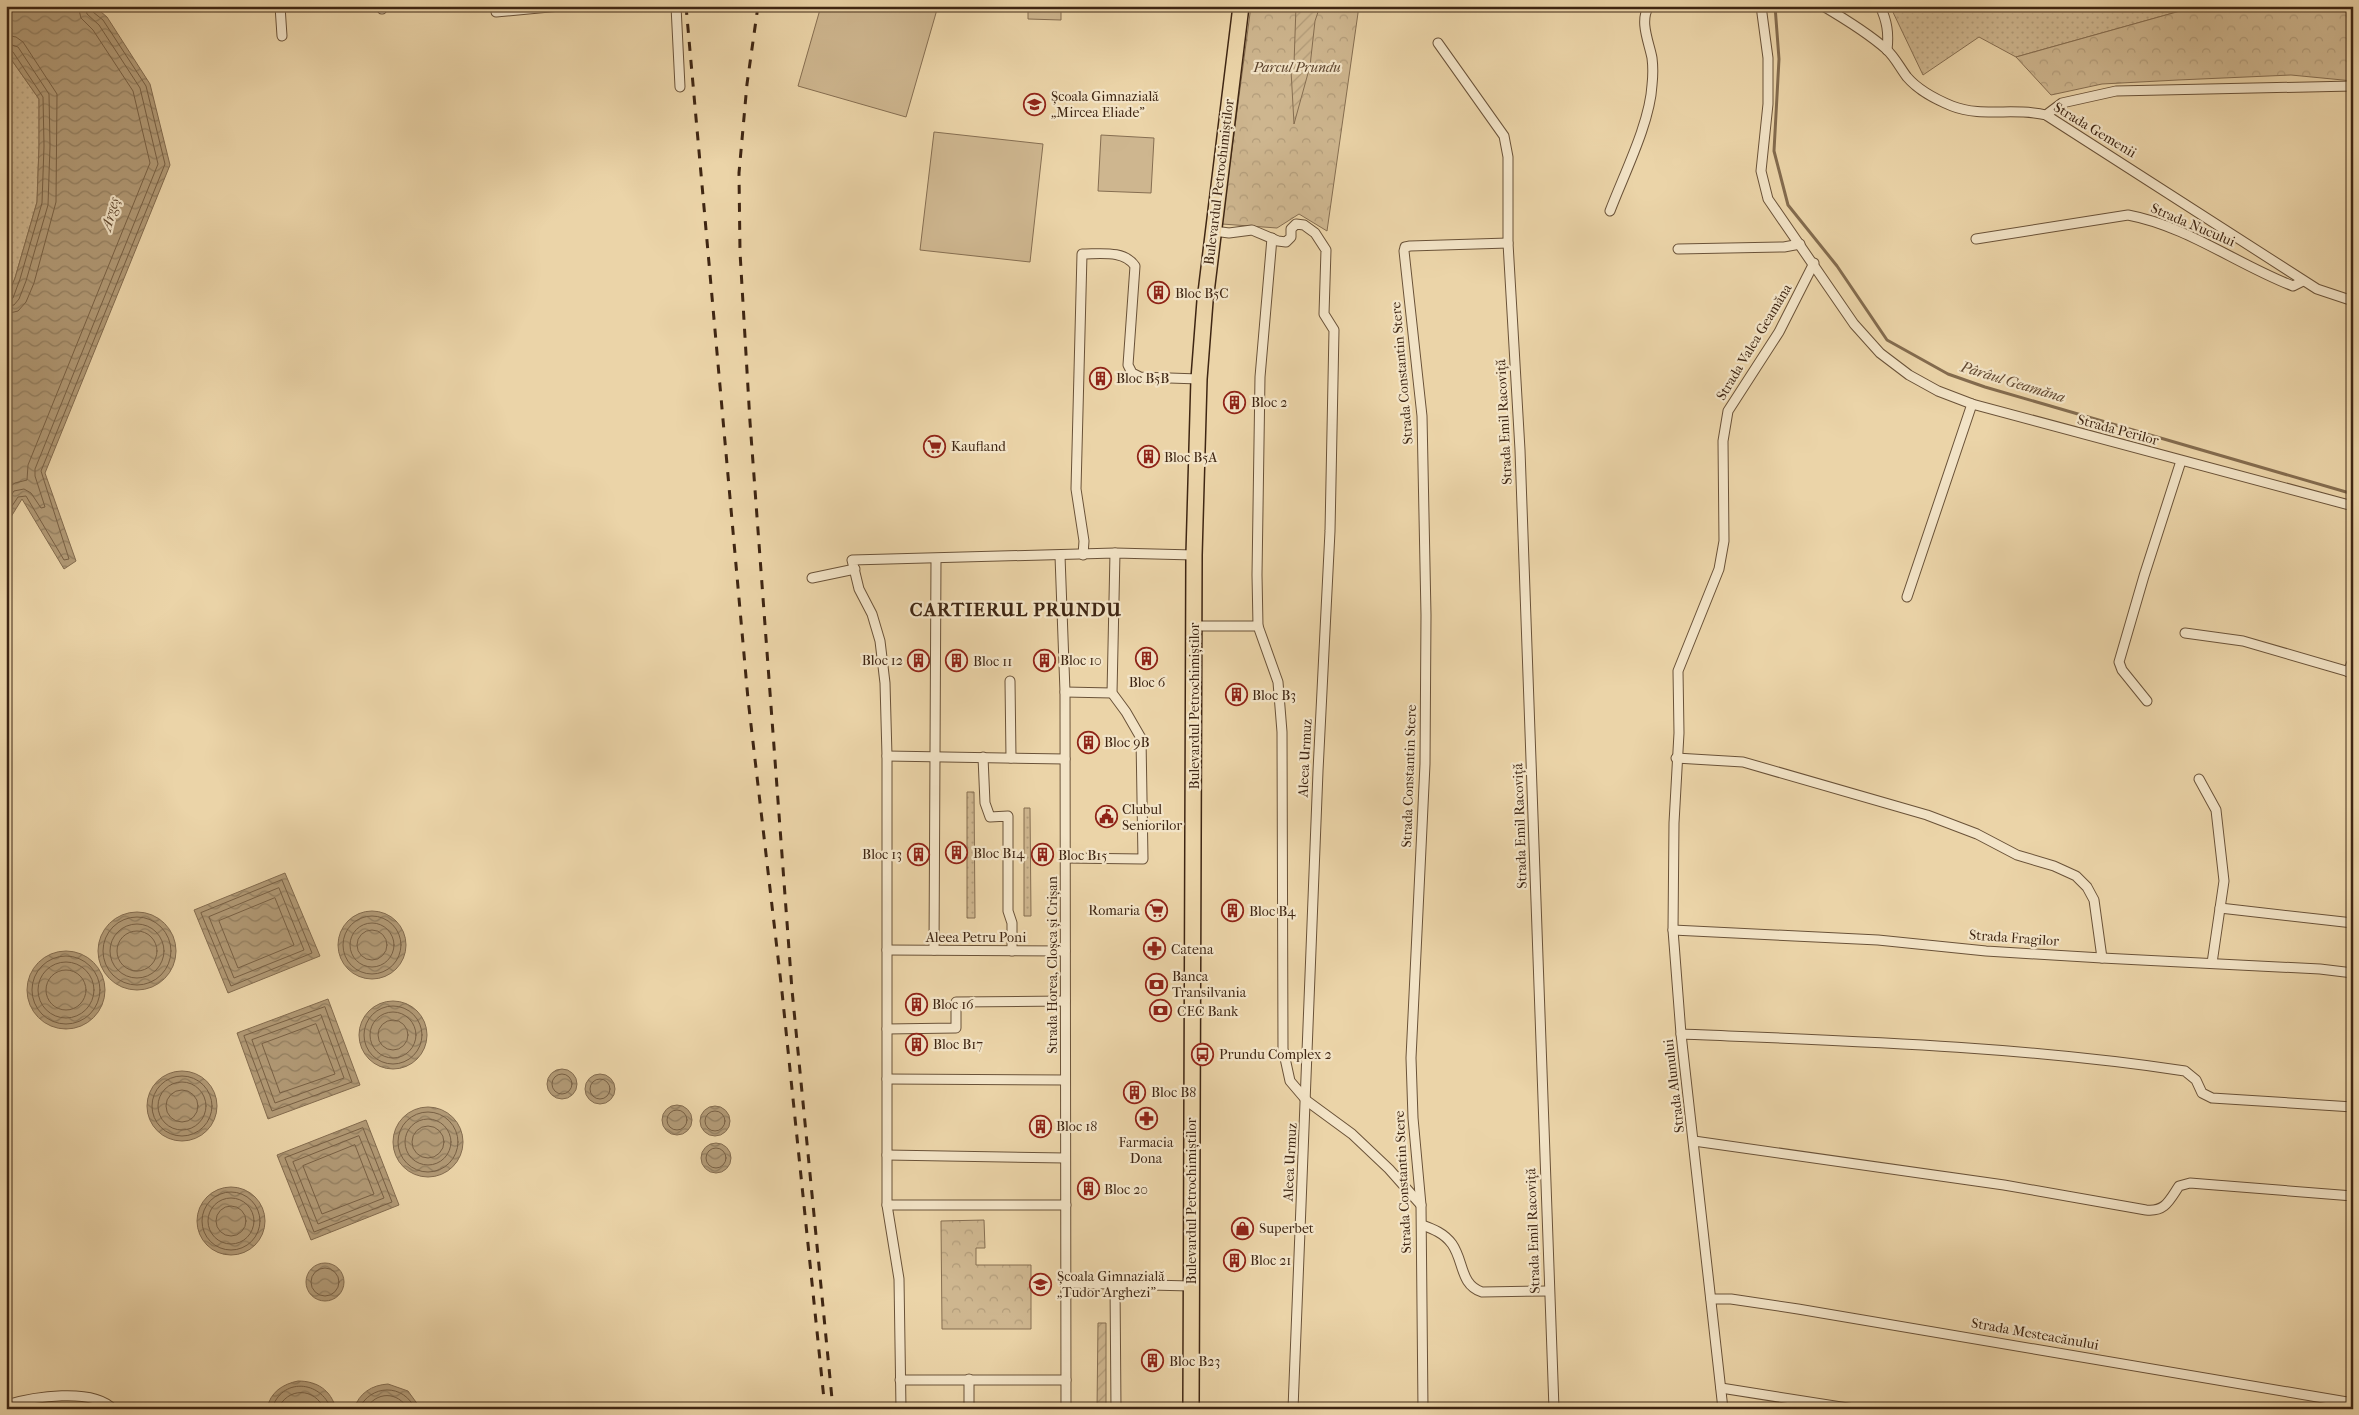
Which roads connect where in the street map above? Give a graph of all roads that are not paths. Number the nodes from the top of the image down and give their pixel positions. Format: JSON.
{"nodes":[{"id":1,"x":280,"y":6,"type":"edge"},
{"id":2,"x":560,"y":6,"type":"edge"},
{"id":3,"x":676,"y":6,"type":"edge"},
{"id":4,"x":1241,"y":6,"type":"edge"},
{"id":5,"x":1649,"y":6,"type":"edge"},
{"id":6,"x":1761,"y":6,"type":"edge"},
{"id":7,"x":1823,"y":6,"type":"edge"},
{"id":8,"x":1880,"y":6,"type":"edge"},
{"id":9,"x":496,"y":12,"type":"dead end"},
{"id":10,"x":282,"y":36,"type":"dead end"},
{"id":11,"x":1438,"y":43,"type":"dead end"},
{"id":12,"x":1887,"y":50,"type":"junction"},
{"id":13,"x":2353,"y":86,"type":"edge"},
{"id":14,"x":680,"y":87,"type":"dead end"},
{"id":15,"x":2046,"y":115,"type":"junction"},
{"id":16,"x":1610,"y":211,"type":"dead end"},
{"id":17,"x":1214,"y":231,"type":"junction"},
{"id":18,"x":1272,"y":238,"type":"junction"},
{"id":19,"x":1976,"y":239,"type":"dead end"},
{"id":20,"x":1508,"y":243,"type":"junction"},
{"id":21,"x":1800,"y":244,"type":"junction"},
{"id":22,"x":1678,"y":249,"type":"dead end"},
{"id":23,"x":1814,"y":263,"type":"junction"},
{"id":24,"x":2304,"y":281,"type":"junction"},
{"id":25,"x":2353,"y":301,"type":"edge"},
{"id":26,"x":1199,"y":378,"type":"junction"},
{"id":27,"x":1972,"y":404,"type":"junction"},
{"id":28,"x":2181,"y":461,"type":"junction"},
{"id":29,"x":2353,"y":506,"type":"edge"},
{"id":30,"x":1116,"y":553,"type":"junction"},
{"id":31,"x":1083,"y":555,"type":"junction"},
{"id":32,"x":1194,"y":555,"type":"junction"},
{"id":33,"x":1060,"y":556,"type":"junction"},
{"id":34,"x":936,"y":559,"type":"junction"},
{"id":35,"x":855,"y":569,"type":"junction"},
{"id":36,"x":812,"y":578,"type":"dead end"},
{"id":37,"x":1907,"y":597,"type":"dead end"},
{"id":38,"x":1194,"y":626,"type":"junction"},
{"id":39,"x":1258,"y":626,"type":"junction"},
{"id":40,"x":2185,"y":633,"type":"dead end"},
{"id":41,"x":2353,"y":660,"type":"edge"},
{"id":42,"x":2350,"y":672,"type":"edge"},
{"id":43,"x":1010,"y":681,"type":"dead end"},
{"id":44,"x":1065,"y":692,"type":"junction"},
{"id":45,"x":1112,"y":693,"type":"junction"},
{"id":46,"x":2147,"y":701,"type":"dead end"},
{"id":47,"x":887,"y":756,"type":"junction"},
{"id":48,"x":934,"y":756,"type":"junction"},
{"id":49,"x":983,"y":757,"type":"junction"},
{"id":50,"x":1011,"y":758,"type":"junction"},
{"id":51,"x":1676,"y":758,"type":"junction"},
{"id":52,"x":1065,"y":759,"type":"junction"},
{"id":53,"x":2199,"y":779,"type":"dead end"},
{"id":54,"x":1065,"y":858,"type":"junction"},
{"id":55,"x":2220,"y":908,"type":"junction"},
{"id":56,"x":2353,"y":924,"type":"edge"},
{"id":57,"x":1673,"y":930,"type":"junction"},
{"id":58,"x":887,"y":950,"type":"junction"},
{"id":59,"x":934,"y":950,"type":"junction"},
{"id":60,"x":1012,"y":951,"type":"junction"},
{"id":61,"x":1065,"y":952,"type":"junction"},
{"id":62,"x":2102,"y":958,"type":"junction"},
{"id":63,"x":2212,"y":963,"type":"junction"},
{"id":64,"x":2353,"y":973,"type":"edge"},
{"id":65,"x":1065,"y":1001,"type":"junction"},
{"id":66,"x":887,"y":1029,"type":"junction"},
{"id":67,"x":1681,"y":1034,"type":"junction"},
{"id":68,"x":887,"y":1079,"type":"junction"},
{"id":69,"x":1066,"y":1080,"type":"junction"},
{"id":70,"x":1306,"y":1101,"type":"junction"},
{"id":71,"x":2353,"y":1106,"type":"edge"},
{"id":72,"x":1694,"y":1141,"type":"junction"},
{"id":73,"x":886,"y":1154,"type":"junction"},
{"id":74,"x":1065,"y":1158,"type":"junction"},
{"id":75,"x":2353,"y":1196,"type":"edge"},
{"id":76,"x":887,"y":1205,"type":"junction"},
{"id":77,"x":1066,"y":1205,"type":"junction"},
{"id":78,"x":1421,"y":1205,"type":"junction"},
{"id":79,"x":1422,"y":1225,"type":"junction"},
{"id":80,"x":1066,"y":1284,"type":"junction"},
{"id":81,"x":1115,"y":1284,"type":"junction"},
{"id":82,"x":1191,"y":1286,"type":"junction"},
{"id":83,"x":1549,"y":1291,"type":"junction"},
{"id":84,"x":1711,"y":1299,"type":"junction"},
{"id":85,"x":969,"y":1379,"type":"junction"},
{"id":86,"x":900,"y":1380,"type":"junction"},
{"id":87,"x":1066,"y":1380,"type":"junction"},
{"id":88,"x":1721,"y":1388,"type":"junction"},
{"id":89,"x":2353,"y":1403,"type":"edge"},
{"id":90,"x":6,"y":1405,"type":"edge"},
{"id":91,"x":113,"y":1409,"type":"edge"},
{"id":92,"x":901,"y":1409,"type":"edge"},
{"id":93,"x":969,"y":1409,"type":"edge"},
{"id":94,"x":1066,"y":1409,"type":"edge"},
{"id":95,"x":1116,"y":1409,"type":"edge"},
{"id":96,"x":1190,"y":1409,"type":"edge"},
{"id":97,"x":1293,"y":1409,"type":"edge"},
{"id":98,"x":1423,"y":1409,"type":"edge"},
{"id":99,"x":1554,"y":1409,"type":"edge"},
{"id":100,"x":1723,"y":1409,"type":"edge"},
{"id":101,"x":1854,"y":1409,"type":"edge"}],
"edges":[{"from":1,"to":10,"type":"street"},
{"from":2,"to":9,"type":"street"},
{"from":3,"to":14,"type":"street"},
{"from":4,"to":17,"type":"main road","name":"Bulevardul Petrochimiștilor"},
{"from":5,"to":16,"type":"street"},
{"from":6,"to":21,"type":"street","name":"Strada Perilor"},
{"from":7,"to":12,"type":"street","name":"Strada Gemenii"},
{"from":8,"to":12,"type":"street"},
{"from":11,"to":20,"type":"street","name":"Strada Emil Racoviță"},
{"from":12,"to":15,"type":"street","name":"Strada Gemenii"},
{"from":13,"to":15,"type":"street"},
{"from":15,"to":24,"type":"street","name":"Strada Gemenii"},
{"from":17,"to":18,"type":"street"},
{"from":17,"to":26,"type":"main road","name":"Bulevardul Petrochimiștilor"},
{"from":18,"to":39,"type":"street"},
{"from":18,"to":70,"type":"street","name":"Aleea Urmuz"},
{"from":19,"to":24,"type":"street","name":"Strada Nucului"},
{"from":20,"to":78,"type":"street","name":"Strada Constantin Stere"},
{"from":20,"to":83,"type":"street","name":"Strada Emil Racoviță"},
{"from":21,"to":22,"type":"street"},
{"from":21,"to":23,"type":"street","name":"Strada Perilor"},
{"from":23,"to":27,"type":"street","name":"Strada Perilor"},
{"from":23,"to":51,"type":"street","name":"Strada Valea Geamăna"},
{"from":24,"to":25,"type":"street","name":"Strada Gemenii"},
{"from":26,"to":31,"type":"street"},
{"from":26,"to":32,"type":"main road","name":"Bulevardul Petrochimiștilor"},
{"from":27,"to":28,"type":"street","name":"Strada Perilor"},
{"from":27,"to":37,"type":"street"},
{"from":28,"to":29,"type":"street","name":"Strada Perilor"},
{"from":28,"to":46,"type":"street"},
{"from":30,"to":31,"type":"street"},
{"from":30,"to":32,"type":"street"},
{"from":30,"to":45,"type":"street"},
{"from":31,"to":33,"type":"street"},
{"from":32,"to":38,"type":"main road","name":"Bulevardul Petrochimiștilor"},
{"from":33,"to":34,"type":"street"},
{"from":33,"to":44,"type":"street","name":"Strada Horea, Cloșca și Crișan"},
{"from":34,"to":35,"type":"street"},
{"from":34,"to":48,"type":"street"},
{"from":35,"to":36,"type":"street"},
{"from":35,"to":47,"type":"street"},
{"from":38,"to":39,"type":"street"},
{"from":38,"to":82,"type":"main road","name":"Bulevardul Petrochimiștilor"},
{"from":39,"to":70,"type":"street"},
{"from":40,"to":42,"type":"street"},
{"from":41,"to":42,"type":"street"},
{"from":43,"to":50,"type":"street"},
{"from":44,"to":45,"type":"street"},
{"from":44,"to":52,"type":"street","name":"Strada Horea, Cloșca și Crișan"},
{"from":45,"to":54,"type":"street"},
{"from":47,"to":48,"type":"street"},
{"from":47,"to":58,"type":"street"},
{"from":48,"to":49,"type":"street"},
{"from":48,"to":59,"type":"street"},
{"from":49,"to":50,"type":"street"},
{"from":49,"to":60,"type":"street"},
{"from":50,"to":52,"type":"street"},
{"from":51,"to":57,"type":"street","name":"Strada Alunului"},
{"from":51,"to":62,"type":"street"},
{"from":52,"to":54,"type":"street","name":"Strada Horea, Cloșca și Crișan"},
{"from":53,"to":55,"type":"street"},
{"from":54,"to":61,"type":"street","name":"Strada Horea, Cloșca și Crișan"},
{"from":55,"to":56,"type":"street"},
{"from":55,"to":63,"type":"street"},
{"from":57,"to":62,"type":"street","name":"Strada Fragilor"},
{"from":57,"to":67,"type":"street","name":"Strada Alunului"},
{"from":58,"to":59,"type":"street","name":"Aleea Petru Poni"},
{"from":58,"to":66,"type":"street"},
{"from":59,"to":60,"type":"street","name":"Aleea Petru Poni"},
{"from":60,"to":61,"type":"street","name":"Aleea Petru Poni"},
{"from":61,"to":65,"type":"street","name":"Strada Horea, Cloșca și Crișan"},
{"from":62,"to":63,"type":"street","name":"Strada Fragilor"},
{"from":63,"to":64,"type":"street","name":"Strada Fragilor"},
{"from":65,"to":66,"type":"street"},
{"from":65,"to":69,"type":"street","name":"Strada Horea, Cloșca și Crișan"},
{"from":66,"to":68,"type":"street"},
{"from":67,"to":71,"type":"street"},
{"from":67,"to":72,"type":"street","name":"Strada Alunului"},
{"from":68,"to":69,"type":"street"},
{"from":68,"to":73,"type":"street"},
{"from":69,"to":74,"type":"street","name":"Strada Horea, Cloșca și Crișan"},
{"from":70,"to":78,"type":"street"},
{"from":70,"to":97,"type":"street","name":"Aleea Urmuz"},
{"from":72,"to":75,"type":"street"},
{"from":72,"to":84,"type":"street","name":"Strada Alunului"},
{"from":73,"to":74,"type":"street"},
{"from":73,"to":76,"type":"street"},
{"from":74,"to":77,"type":"street","name":"Strada Horea, Cloșca și Crișan"},
{"from":76,"to":77,"type":"street"},
{"from":76,"to":86,"type":"street"},
{"from":77,"to":80,"type":"street","name":"Strada Horea, Cloșca și Crișan"},
{"from":78,"to":79,"type":"street","name":"Strada Constantin Stere"},
{"from":79,"to":83,"type":"street"},
{"from":79,"to":98,"type":"street","name":"Strada Constantin Stere"},
{"from":80,"to":81,"type":"street"},
{"from":80,"to":87,"type":"street","name":"Strada Horea, Cloșca și Crișan"},
{"from":81,"to":82,"type":"street"},
{"from":81,"to":95,"type":"street"},
{"from":82,"to":96,"type":"main road","name":"Bulevardul Petrochimiștilor"},
{"from":83,"to":99,"type":"street","name":"Strada Emil Racoviță"},
{"from":84,"to":88,"type":"street","name":"Strada Alunului"},
{"from":84,"to":89,"type":"street","name":"Strada Mesteacănului"},
{"from":85,"to":86,"type":"street"},
{"from":85,"to":87,"type":"street"},
{"from":85,"to":93,"type":"street"},
{"from":86,"to":92,"type":"street"},
{"from":87,"to":94,"type":"street","name":"Strada Horea, Cloșca și Crișan"},
{"from":88,"to":100,"type":"street","name":"Strada Alunului"},
{"from":88,"to":101,"type":"street"},
{"from":90,"to":91,"type":"street"}]}
